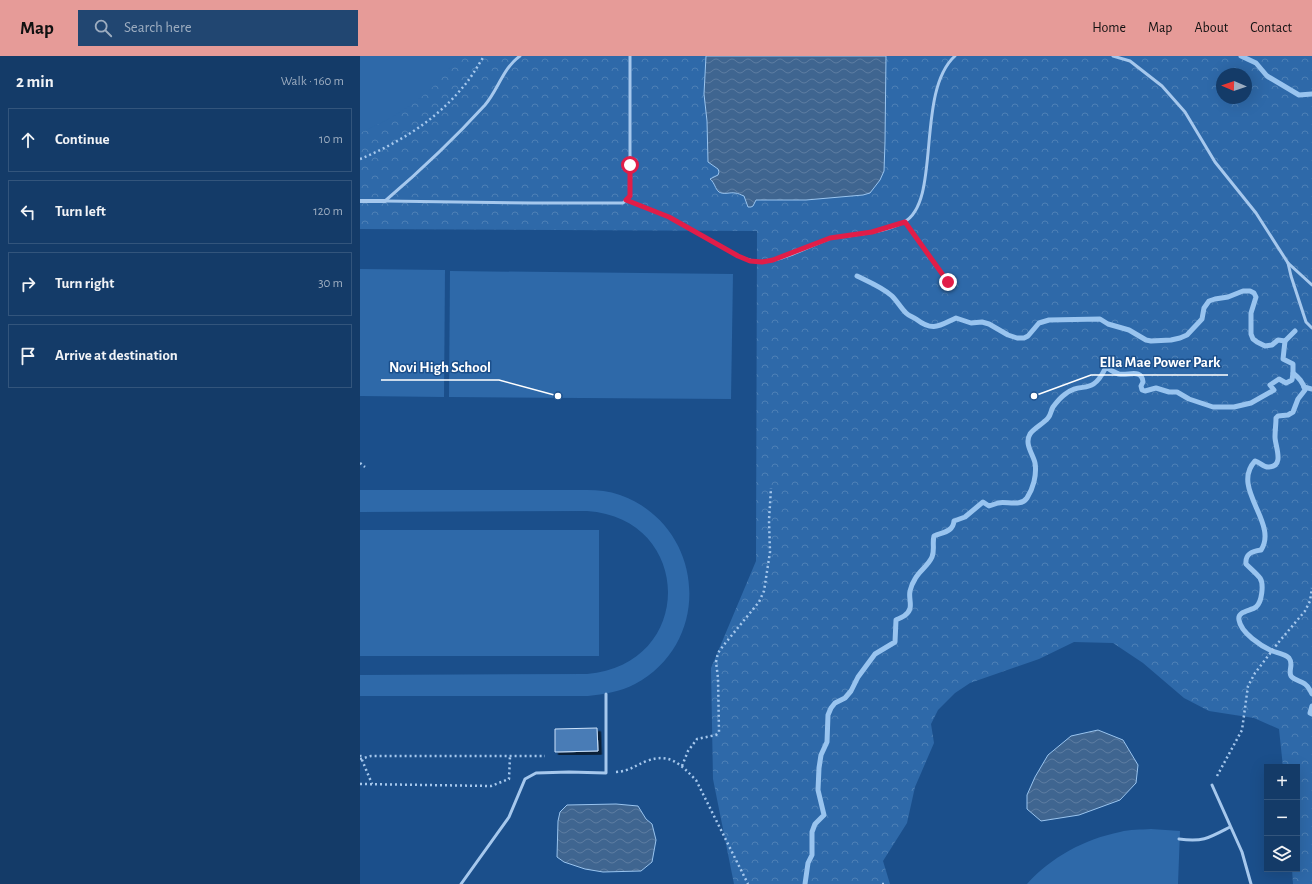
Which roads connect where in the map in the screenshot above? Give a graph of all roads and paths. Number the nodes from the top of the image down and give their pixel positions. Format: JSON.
{"nodes":[{"id":1,"x":484,"y":56,"type":"edge"},
{"id":2,"x":520,"y":56,"type":"edge"},
{"id":3,"x":630,"y":56,"type":"edge"},
{"id":4,"x":955,"y":56,"type":"edge"},
{"id":5,"x":1113,"y":56,"type":"edge"},
{"id":6,"x":360,"y":159,"type":"edge"},
{"id":7,"x":626,"y":200,"type":"junction"},
{"id":8,"x":360,"y":201,"type":"edge"},
{"id":9,"x":385,"y":201,"type":"junction"},
{"id":10,"x":905,"y":222,"type":"junction"},
{"id":11,"x":1288,"y":263,"type":"junction"},
{"id":12,"x":948,"y":282,"type":"dead end"},
{"id":13,"x":1312,"y":285,"type":"edge"},
{"id":14,"x":1312,"y":328,"type":"edge"},
{"id":15,"x":360,"y":463,"type":"edge"},
{"id":16,"x":365,"y":467,"type":"dead end"},
{"id":17,"x":771,"y":488,"type":"dead end"},
{"id":18,"x":1312,"y":588,"type":"edge"},
{"id":19,"x":606,"y":694,"type":"dead end"},
{"id":20,"x":510,"y":756,"type":"junction"},
{"id":21,"x":545,"y":756,"type":"dead end"},
{"id":22,"x":360,"y":757,"type":"edge"},
{"id":23,"x":682,"y":766,"type":"junction"},
{"id":24,"x":606,"y":773,"type":"junction"},
{"id":25,"x":360,"y":784,"type":"edge"},
{"id":26,"x":372,"y":784,"type":"junction"},
{"id":27,"x":1212,"y":785,"type":"joint"},
{"id":28,"x":1230,"y":827,"type":"junction"},
{"id":29,"x":1179,"y":839,"type":"dead end"},
{"id":30,"x":461,"y":884,"type":"edge"},
{"id":31,"x":748,"y":884,"type":"edge"},
{"id":32,"x":882,"y":884,"type":"edge"},
{"id":33,"x":885,"y":884,"type":"edge"},
{"id":34,"x":1251,"y":884,"type":"edge"}],
"edges":[{"from":1,"to":6,"type":"path"},
{"from":2,"to":9,"type":"lane"},
{"from":3,"to":7,"type":"lane"},
{"from":4,"to":10,"type":"lane"},
{"from":5,"to":11,"type":"lane"},
{"from":7,"to":9,"type":"lane"},
{"from":7,"to":10,"type":"lane"},
{"from":8,"to":9,"type":"street"},
{"from":10,"to":12,"type":"path"},
{"from":11,"to":13,"type":"lane"},
{"from":11,"to":14,"type":"lane"},
{"from":15,"to":16,"type":"path"},
{"from":17,"to":23,"type":"path"},
{"from":18,"to":27,"type":"path"},
{"from":19,"to":24,"type":"lane"},
{"from":20,"to":21,"type":"path"},
{"from":20,"to":22,"type":"path"},
{"from":20,"to":26,"type":"path"},
{"from":22,"to":26,"type":"path"},
{"from":23,"to":24,"type":"path"},
{"from":23,"to":31,"type":"path"},
{"from":24,"to":30,"type":"lane"},
{"from":25,"to":26,"type":"path"},
{"from":27,"to":28,"type":"lane"},
{"from":28,"to":29,"type":"lane"},
{"from":28,"to":34,"type":"lane"},
{"from":32,"to":33,"type":"path"}]}
